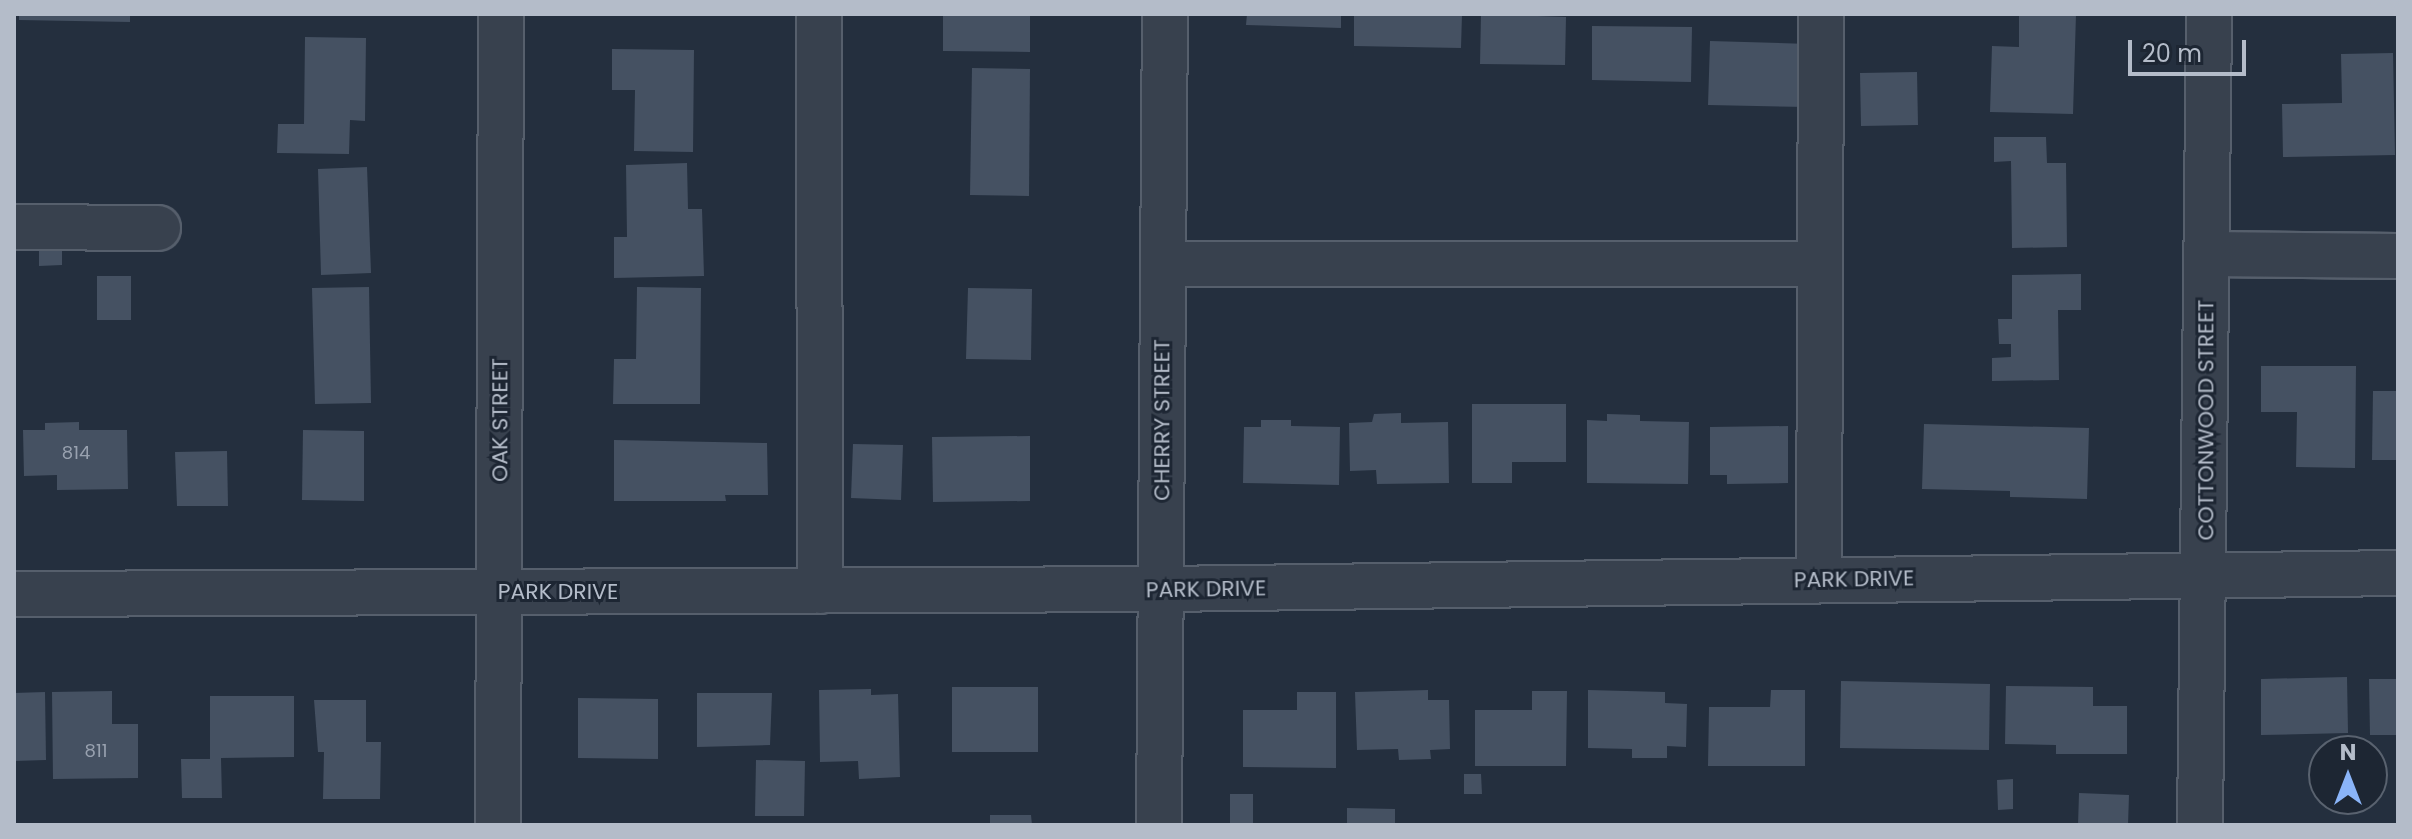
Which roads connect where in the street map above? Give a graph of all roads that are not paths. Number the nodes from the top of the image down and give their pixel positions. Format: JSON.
{"nodes":[{"id":1,"x":501,"y":14,"type":"edge"},
{"id":2,"x":819,"y":14,"type":"edge"},
{"id":3,"x":1165,"y":14,"type":"edge"},
{"id":4,"x":1821,"y":14,"type":"edge"},
{"id":5,"x":2209,"y":14,"type":"edge"},
{"id":6,"x":14,"y":227,"type":"edge"},
{"id":7,"x":158,"y":228,"type":"dead end"},
{"id":8,"x":2207,"y":254,"type":"junction"},
{"id":9,"x":2398,"y":256,"type":"edge"},
{"id":10,"x":1163,"y":264,"type":"junction"},
{"id":11,"x":1819,"y":264,"type":"junction"},
{"id":12,"x":2398,"y":573,"type":"edge"},
{"id":13,"x":2204,"y":574,"type":"junction"},
{"id":14,"x":1819,"y":579,"type":"junction"},
{"id":15,"x":1161,"y":589,"type":"junction"},
{"id":16,"x":820,"y":591,"type":"junction"},
{"id":17,"x":499,"y":592,"type":"junction"},
{"id":18,"x":14,"y":594,"type":"edge"},
{"id":19,"x":498,"y":825,"type":"edge"},
{"id":20,"x":1159,"y":825,"type":"edge"},
{"id":21,"x":2200,"y":825,"type":"edge"}],
"edges":[{"from":1,"to":17,"type":"street","name":"OAK STREET"},
{"from":2,"to":16,"type":"street"},
{"from":3,"to":10,"type":"street","name":"CHERRY STREET"},
{"from":4,"to":11,"type":"street"},
{"from":5,"to":8,"type":"street","name":"COTTONWOOD STREET"},
{"from":6,"to":7,"type":"street"},
{"from":8,"to":9,"type":"street"},
{"from":8,"to":13,"type":"street","name":"COTTONWOOD STREET"},
{"from":10,"to":11,"type":"street"},
{"from":10,"to":15,"type":"street","name":"CHERRY STREET"},
{"from":11,"to":14,"type":"street"},
{"from":12,"to":13,"type":"street","name":"PARK DRIVE"},
{"from":13,"to":14,"type":"street","name":"PARK DRIVE"},
{"from":13,"to":21,"type":"street","name":"COTTONWOOD STREET"},
{"from":14,"to":15,"type":"street","name":"PARK DRIVE"},
{"from":15,"to":16,"type":"street","name":"PARK DRIVE"},
{"from":15,"to":20,"type":"street","name":"CHERRY STREET"},
{"from":16,"to":17,"type":"street","name":"PARK DRIVE"},
{"from":17,"to":18,"type":"street","name":"PARK DRIVE"},
{"from":17,"to":19,"type":"street","name":"OAK STREET"}]}
